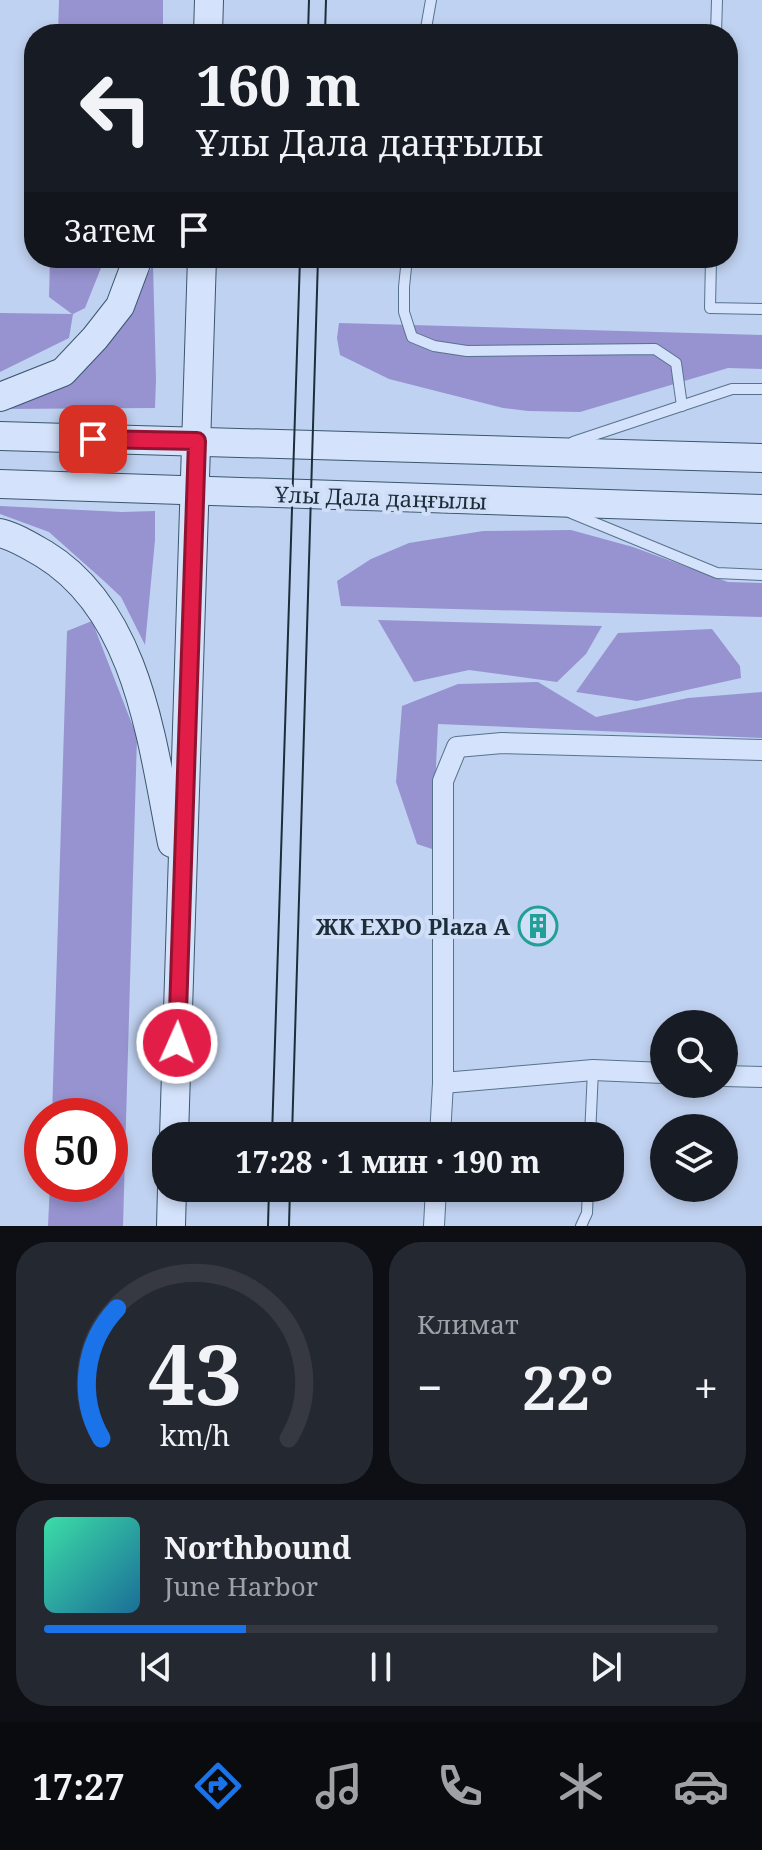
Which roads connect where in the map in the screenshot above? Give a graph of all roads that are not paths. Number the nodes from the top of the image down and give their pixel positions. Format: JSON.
{"nodes":[{"id":1,"x":209,"y":0,"type":"edge"},
{"id":2,"x":431,"y":0,"type":"edge"},
{"id":3,"x":717,"y":0,"type":"edge"},
{"id":4,"x":208,"y":24,"type":"edge"},
{"id":5,"x":427,"y":24,"type":"edge"},
{"id":6,"x":716,"y":24,"type":"edge"},
{"id":7,"x":134,"y":268,"type":"edge"},
{"id":8,"x":202,"y":268,"type":"edge"},
{"id":9,"x":406,"y":268,"type":"edge"},
{"id":10,"x":711,"y":268,"type":"edge"},
{"id":11,"x":762,"y":309,"type":"edge"},
{"id":12,"x":762,"y":389,"type":"edge"},
{"id":13,"x":0,"y":397,"type":"edge"},
{"id":14,"x":682,"y":406,"type":"junction"},
{"id":15,"x":0,"y":436,"type":"edge"},
{"id":16,"x":197,"y":441,"type":"junction"},
{"id":17,"x":544,"y":452,"type":"junction"},
{"id":18,"x":762,"y":458,"type":"edge"},
{"id":19,"x":0,"y":484,"type":"edge"},
{"id":20,"x":196,"y":491,"type":"junction"},
{"id":21,"x":543,"y":502,"type":"junction"},
{"id":22,"x":762,"y":509,"type":"edge"},
{"id":23,"x":0,"y":533,"type":"edge"},
{"id":24,"x":762,"y":575,"type":"edge"},
{"id":25,"x":762,"y":750,"type":"edge"},
{"id":26,"x":182,"y":888,"type":"junction"},
{"id":27,"x":593,"y":1070,"type":"junction"},
{"id":28,"x":650,"y":1072,"type":"edge"},
{"id":29,"x":738,"y":1076,"type":"edge"},
{"id":30,"x":762,"y":1077,"type":"edge"},
{"id":31,"x":443,"y":1083,"type":"junction"},
{"id":32,"x":174,"y":1122,"type":"edge"},
{"id":33,"x":441,"y":1122,"type":"edge"},
{"id":34,"x":591,"y":1122,"type":"edge"},
{"id":35,"x":172,"y":1202,"type":"edge"},
{"id":36,"x":435,"y":1202,"type":"edge"},
{"id":37,"x":587,"y":1202,"type":"edge"},
{"id":38,"x":171,"y":1226,"type":"edge"},
{"id":39,"x":434,"y":1226,"type":"edge"},
{"id":40,"x":581,"y":1226,"type":"edge"}],
"edges":[{"from":1,"to":4,"type":"main road"},
{"from":2,"to":5,"type":"lane"},
{"from":3,"to":6,"type":"lane"},
{"from":7,"to":13,"type":"main road"},
{"from":8,"to":16,"type":"main road"},
{"from":9,"to":14,"type":"lane"},
{"from":10,"to":11,"type":"lane"},
{"from":12,"to":14,"type":"lane"},
{"from":14,"to":17,"type":"lane"},
{"from":15,"to":16,"type":"main road"},
{"from":16,"to":17,"type":"main road"},
{"from":16,"to":20,"type":"main road"},
{"from":17,"to":18,"type":"main road"},
{"from":19,"to":20,"type":"main road","name":"Ұлы Дала даңғылы"},
{"from":20,"to":21,"type":"main road","name":"Ұлы Дала даңғылы"},
{"from":20,"to":26,"type":"main road"},
{"from":21,"to":22,"type":"main road","name":"Ұлы Дала даңғылы"},
{"from":21,"to":24,"type":"lane"},
{"from":23,"to":26,"type":"main road"},
{"from":25,"to":31,"type":"street"},
{"from":26,"to":32,"type":"main road"},
{"from":27,"to":28,"type":"street"},
{"from":27,"to":31,"type":"street"},
{"from":27,"to":34,"type":"lane"},
{"from":29,"to":30,"type":"street"},
{"from":31,"to":33,"type":"street"},
{"from":35,"to":38,"type":"main road"},
{"from":36,"to":39,"type":"street"},
{"from":37,"to":40,"type":"lane"}]}
